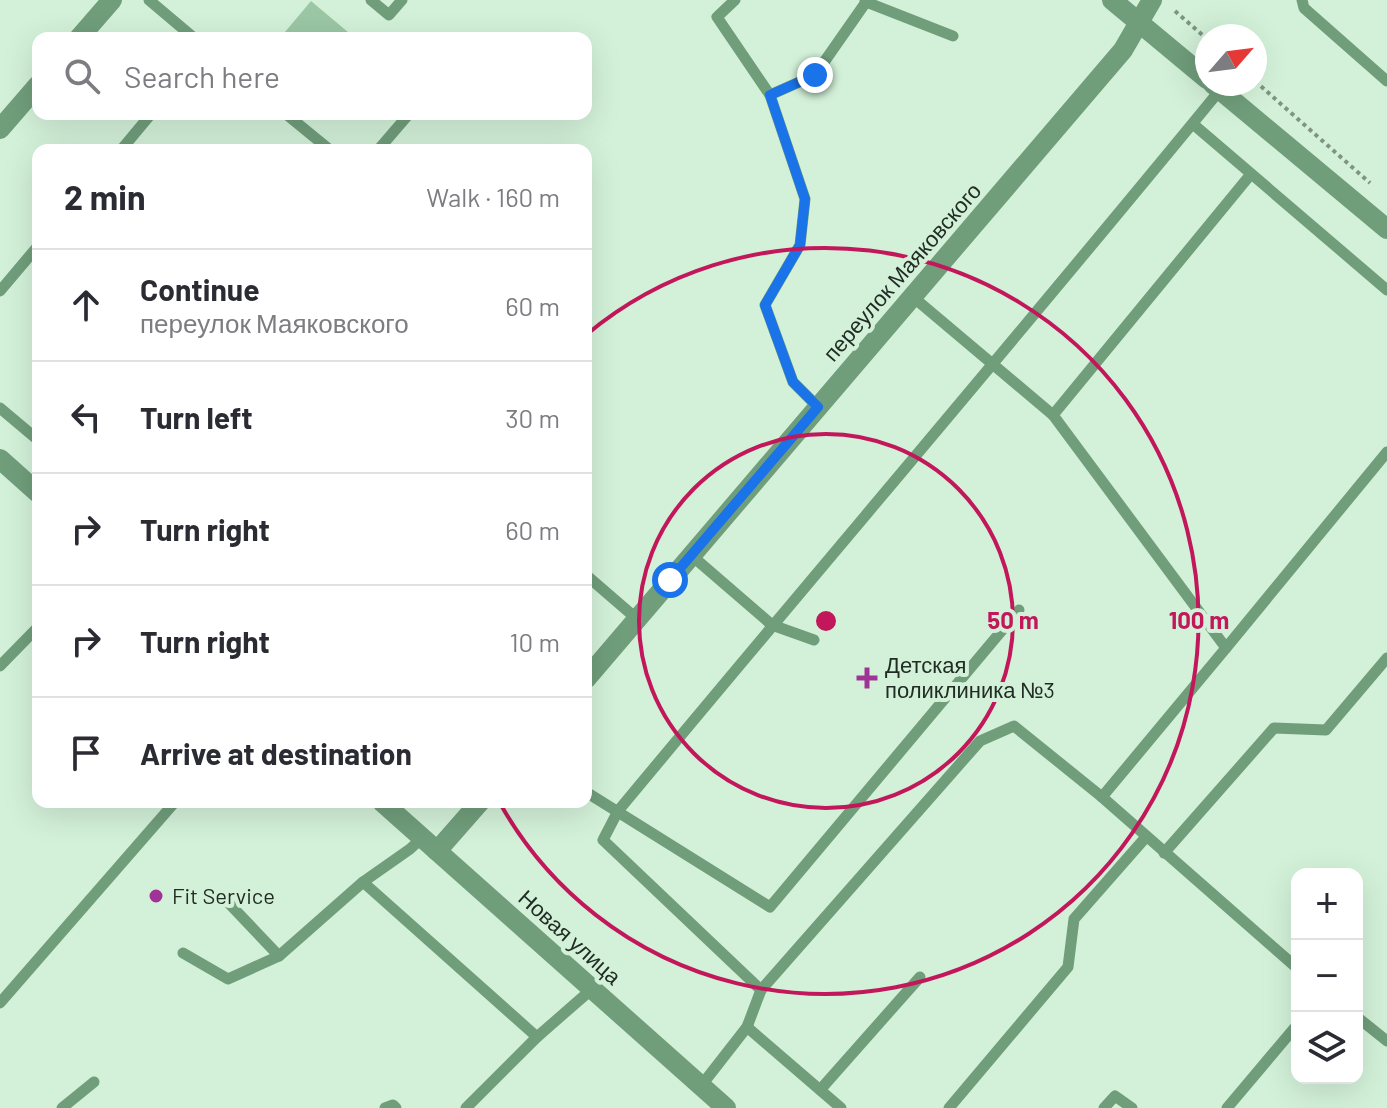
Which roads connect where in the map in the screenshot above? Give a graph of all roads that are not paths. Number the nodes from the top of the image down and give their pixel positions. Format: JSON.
{"nodes":[{"id":1,"x":112,"y":0,"type":"edge"},
{"id":2,"x":149,"y":0,"type":"edge"},
{"id":3,"x":371,"y":0,"type":"edge"},
{"id":4,"x":402,"y":0,"type":"edge"},
{"id":5,"x":735,"y":0,"type":"edge"},
{"id":6,"x":1112,"y":0,"type":"edge"},
{"id":7,"x":1152,"y":0,"type":"edge"},
{"id":8,"x":1302,"y":0,"type":"edge"},
{"id":9,"x":866,"y":1,"type":"edge"},
{"id":10,"x":1139,"y":22,"type":"junction"},
{"id":11,"x":84,"y":32,"type":"edge"},
{"id":12,"x":187,"y":32,"type":"edge"},
{"id":13,"x":953,"y":36,"type":"dead end"},
{"id":14,"x":1195,"y":69,"type":"edge"},
{"id":15,"x":1387,"y":81,"type":"edge"},
{"id":16,"x":32,"y":92,"type":"edge"},
{"id":17,"x":770,"y":95,"type":"junction"},
{"id":18,"x":1207,"y":96,"type":"edge"},
{"id":19,"x":1227,"y":96,"type":"edge"},
{"id":20,"x":146,"y":120,"type":"edge"},
{"id":21,"x":292,"y":120,"type":"edge"},
{"id":22,"x":404,"y":120,"type":"edge"},
{"id":23,"x":1193,"y":124,"type":"junction"},
{"id":24,"x":0,"y":129,"type":"edge"},
{"id":25,"x":126,"y":144,"type":"edge"},
{"id":26,"x":318,"y":144,"type":"edge"},
{"id":27,"x":383,"y":144,"type":"edge"},
{"id":28,"x":1251,"y":174,"type":"junction"},
{"id":29,"x":1386,"y":228,"type":"edge"},
{"id":30,"x":32,"y":253,"type":"edge"},
{"id":31,"x":1387,"y":290,"type":"edge"},
{"id":32,"x":0,"y":291,"type":"edge"},
{"id":33,"x":913,"y":297,"type":"junction"},
{"id":34,"x":993,"y":364,"type":"junction"},
{"id":35,"x":818,"y":407,"type":"junction"},
{"id":36,"x":0,"y":408,"type":"edge"},
{"id":37,"x":1053,"y":415,"type":"junction"},
{"id":38,"x":32,"y":435,"type":"edge"},
{"id":39,"x":1387,"y":452,"type":"edge"},
{"id":40,"x":0,"y":459,"type":"edge"},
{"id":41,"x":32,"y":488,"type":"edge"},
{"id":42,"x":691,"y":555,"type":"junction"},
{"id":43,"x":592,"y":580,"type":"edge"},
{"id":44,"x":1019,"y":610,"type":"dead end"},
{"id":45,"x":637,"y":619,"type":"junction"},
{"id":46,"x":772,"y":625,"type":"junction"},
{"id":47,"x":32,"y":633,"type":"edge"},
{"id":48,"x":814,"y":640,"type":"dead end"},
{"id":49,"x":1226,"y":648,"type":"junction"},
{"id":50,"x":1387,"y":658,"type":"edge"},
{"id":51,"x":0,"y":666,"type":"edge"},
{"id":52,"x":592,"y":672,"type":"edge"},
{"id":53,"x":592,"y":796,"type":"edge"},
{"id":54,"x":1102,"y":797,"type":"junction"},
{"id":55,"x":170,"y":808,"type":"edge"},
{"id":56,"x":389,"y":808,"type":"edge"},
{"id":57,"x":473,"y":808,"type":"edge"},
{"id":58,"x":618,"y":811,"type":"junction"},
{"id":59,"x":1146,"y":837,"type":"junction"},
{"id":60,"x":429,"y":844,"type":"junction"},
{"id":61,"x":1164,"y":853,"type":"junction"},
{"id":62,"x":363,"y":882,"type":"junction"},
{"id":63,"x":221,"y":895,"type":"dead end"},
{"id":64,"x":183,"y":953,"type":"dead end"},
{"id":65,"x":279,"y":956,"type":"junction"},
{"id":66,"x":1291,"y":963,"type":"edge"},
{"id":67,"x":920,"y":977,"type":"dead end"},
{"id":68,"x":592,"y":989,"type":"junction"},
{"id":69,"x":761,"y":990,"type":"junction"},
{"id":70,"x":0,"y":1003,"type":"edge"},
{"id":71,"x":1363,"y":1022,"type":"edge"},
{"id":72,"x":747,"y":1027,"type":"junction"},
{"id":73,"x":1291,"y":1032,"type":"edge"},
{"id":74,"x":537,"y":1037,"type":"junction"},
{"id":75,"x":1387,"y":1041,"type":"edge"},
{"id":76,"x":94,"y":1082,"type":"dead end"},
{"id":77,"x":701,"y":1086,"type":"junction"},
{"id":78,"x":820,"y":1090,"type":"junction"},
{"id":79,"x":62,"y":1108,"type":"edge"},
{"id":80,"x":385,"y":1108,"type":"edge"},
{"id":81,"x":396,"y":1108,"type":"edge"},
{"id":82,"x":466,"y":1108,"type":"edge"},
{"id":83,"x":726,"y":1108,"type":"edge"},
{"id":84,"x":841,"y":1108,"type":"edge"},
{"id":85,"x":949,"y":1108,"type":"edge"},
{"id":86,"x":1104,"y":1108,"type":"edge"},
{"id":87,"x":1132,"y":1108,"type":"edge"},
{"id":88,"x":1227,"y":1108,"type":"edge"}],
"edges":[{"from":1,"to":11,"type":"street"},
{"from":2,"to":12,"type":"lane"},
{"from":3,"to":4,"type":"lane"},
{"from":5,"to":17,"type":"lane"},
{"from":6,"to":10,"type":"street"},
{"from":7,"to":10,"type":"street","name":"переулок Маяковского"},
{"from":8,"to":15,"type":"lane"},
{"from":9,"to":13,"type":"lane"},
{"from":9,"to":17,"type":"lane"},
{"from":10,"to":14,"type":"street"},
{"from":10,"to":33,"type":"street","name":"переулок Маяковского"},
{"from":16,"to":24,"type":"street"},
{"from":17,"to":35,"type":"lane"},
{"from":18,"to":23,"type":"lane"},
{"from":19,"to":29,"type":"street"},
{"from":20,"to":25,"type":"lane"},
{"from":21,"to":26,"type":"lane"},
{"from":22,"to":27,"type":"lane"},
{"from":23,"to":28,"type":"lane"},
{"from":23,"to":34,"type":"lane"},
{"from":28,"to":31,"type":"lane"},
{"from":28,"to":37,"type":"lane"},
{"from":30,"to":32,"type":"lane"},
{"from":33,"to":34,"type":"lane"},
{"from":33,"to":35,"type":"street","name":"переулок Маяковского"},
{"from":34,"to":37,"type":"lane"},
{"from":34,"to":46,"type":"lane"},
{"from":35,"to":42,"type":"street","name":"переулок Маяковского"},
{"from":36,"to":38,"type":"lane"},
{"from":37,"to":49,"type":"lane"},
{"from":39,"to":49,"type":"lane"},
{"from":40,"to":41,"type":"street"},
{"from":42,"to":45,"type":"street","name":"переулок Маяковского"},
{"from":42,"to":46,"type":"lane"},
{"from":43,"to":45,"type":"lane"},
{"from":44,"to":58,"type":"lane"},
{"from":45,"to":52,"type":"street","name":"переулок Маяковского"},
{"from":46,"to":48,"type":"lane"},
{"from":46,"to":58,"type":"lane"},
{"from":47,"to":51,"type":"lane"},
{"from":49,"to":54,"type":"lane"},
{"from":50,"to":61,"type":"lane"},
{"from":53,"to":58,"type":"lane"},
{"from":54,"to":59,"type":"lane"},
{"from":54,"to":69,"type":"lane"},
{"from":55,"to":70,"type":"lane"},
{"from":56,"to":60,"type":"street","name":"Новая улица"},
{"from":57,"to":60,"type":"street"},
{"from":58,"to":69,"type":"lane"},
{"from":59,"to":61,"type":"lane"},
{"from":59,"to":85,"type":"lane"},
{"from":60,"to":62,"type":"lane"},
{"from":60,"to":68,"type":"street","name":"Новая улица"},
{"from":61,"to":66,"type":"lane"},
{"from":62,"to":65,"type":"lane"},
{"from":62,"to":74,"type":"lane"},
{"from":63,"to":65,"type":"lane"},
{"from":64,"to":65,"type":"lane"},
{"from":67,"to":78,"type":"lane"},
{"from":68,"to":74,"type":"lane"},
{"from":68,"to":77,"type":"street","name":"Новая улица"},
{"from":69,"to":72,"type":"lane"},
{"from":71,"to":75,"type":"lane"},
{"from":72,"to":77,"type":"lane"},
{"from":72,"to":78,"type":"lane"},
{"from":73,"to":88,"type":"lane"},
{"from":74,"to":82,"type":"lane"},
{"from":76,"to":79,"type":"lane"},
{"from":77,"to":83,"type":"street","name":"Новая улица"},
{"from":78,"to":84,"type":"lane"},
{"from":80,"to":81,"type":"lane"},
{"from":86,"to":87,"type":"lane"}]}
